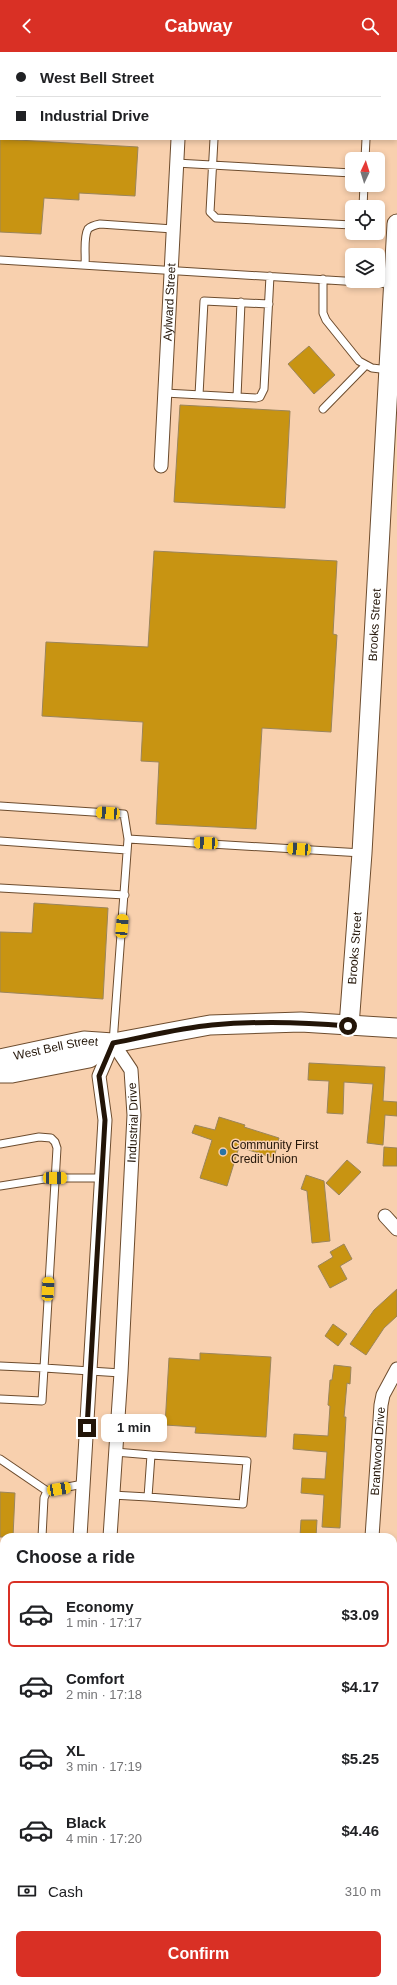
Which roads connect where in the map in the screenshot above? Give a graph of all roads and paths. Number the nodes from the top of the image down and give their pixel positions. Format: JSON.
{"nodes":[{"id":1,"x":178,"y":140,"type":"edge"},
{"id":2,"x":214,"y":140,"type":"edge"},
{"id":3,"x":366,"y":140,"type":"edge"},
{"id":4,"x":365,"y":152,"type":"edge"},
{"id":5,"x":176,"y":163,"type":"junction"},
{"id":6,"x":213,"y":166,"type":"junction"},
{"id":7,"x":345,"y":174,"type":"edge"},
{"id":8,"x":345,"y":224,"type":"edge"},
{"id":9,"x":397,"y":224,"type":"edge"},
{"id":10,"x":173,"y":229,"type":"junction"},
{"id":11,"x":0,"y":260,"type":"edge"},
{"id":12,"x":85,"y":265,"type":"junction"},
{"id":13,"x":171,"y":269,"type":"junction"},
{"id":14,"x":270,"y":276,"type":"junction"},
{"id":15,"x":324,"y":279,"type":"junction"},
{"id":16,"x":394,"y":284,"type":"junction"},
{"id":17,"x":241,"y":302,"type":"junction"},
{"id":18,"x":269,"y":304,"type":"junction"},
{"id":19,"x":366,"y":365,"type":"junction"},
{"id":20,"x":389,"y":370,"type":"junction"},
{"id":21,"x":165,"y":393,"type":"junction"},
{"id":22,"x":199,"y":395,"type":"junction"},
{"id":23,"x":237,"y":397,"type":"junction"},
{"id":24,"x":323,"y":409,"type":"dead end"},
{"id":25,"x":161,"y":466,"type":"dead end"},
{"id":26,"x":0,"y":806,"type":"edge"},
{"id":27,"x":128,"y":838,"type":"junction"},
{"id":28,"x":0,"y":841,"type":"edge"},
{"id":29,"x":127,"y":850,"type":"junction"},
{"id":30,"x":362,"y":853,"type":"junction"},
{"id":31,"x":0,"y":888,"type":"edge"},
{"id":32,"x":125,"y":895,"type":"junction"},
{"id":33,"x":348,"y":1026,"type":"junction"},
{"id":34,"x":397,"y":1028,"type":"edge"},
{"id":35,"x":113,"y":1043,"type":"junction"},
{"id":36,"x":0,"y":1059,"type":"edge"},
{"id":37,"x":0,"y":1073,"type":"edge"},
{"id":38,"x":0,"y":1144,"type":"edge"},
{"id":39,"x":55,"y":1178,"type":"junction"},
{"id":40,"x":102,"y":1178,"type":"junction"},
{"id":41,"x":0,"y":1186,"type":"edge"},
{"id":42,"x":385,"y":1216,"type":"dead end"},
{"id":43,"x":397,"y":1229,"type":"edge"},
{"id":44,"x":0,"y":1366,"type":"edge"},
{"id":45,"x":44,"y":1368,"type":"junction"},
{"id":46,"x":397,"y":1369,"type":"edge"},
{"id":47,"x":90,"y":1371,"type":"junction"},
{"id":48,"x":121,"y":1373,"type":"junction"},
{"id":49,"x":0,"y":1399,"type":"edge"},
{"id":50,"x":115,"y":1452,"type":"junction"},
{"id":51,"x":151,"y":1455,"type":"junction"},
{"id":52,"x":0,"y":1459,"type":"edge"},
{"id":53,"x":83,"y":1484,"type":"junction"},
{"id":54,"x":48,"y":1491,"type":"junction"},
{"id":55,"x":112,"y":1495,"type":"junction"},
{"id":56,"x":148,"y":1497,"type":"junction"},
{"id":57,"x":42,"y":1533,"type":"edge"},
{"id":58,"x":80,"y":1533,"type":"edge"},
{"id":59,"x":110,"y":1533,"type":"edge"},
{"id":60,"x":372,"y":1533,"type":"edge"}],
"edges":[{"from":1,"to":5,"type":"street","name":"Aylward Street"},
{"from":2,"to":6,"type":"lane"},
{"from":3,"to":4,"type":"lane"},
{"from":5,"to":6,"type":"lane"},
{"from":5,"to":10,"type":"street","name":"Aylward Street"},
{"from":6,"to":7,"type":"lane"},
{"from":6,"to":8,"type":"lane"},
{"from":9,"to":16,"type":"street","name":"Brooks Street"},
{"from":10,"to":12,"type":"lane"},
{"from":10,"to":13,"type":"street","name":"Aylward Street"},
{"from":11,"to":12,"type":"lane"},
{"from":12,"to":13,"type":"lane"},
{"from":13,"to":14,"type":"lane"},
{"from":13,"to":21,"type":"street","name":"Aylward Street"},
{"from":14,"to":15,"type":"lane"},
{"from":14,"to":18,"type":"lane"},
{"from":15,"to":16,"type":"lane"},
{"from":15,"to":19,"type":"lane"},
{"from":16,"to":20,"type":"street","name":"Brooks Street"},
{"from":17,"to":18,"type":"lane"},
{"from":17,"to":22,"type":"lane"},
{"from":17,"to":23,"type":"lane"},
{"from":18,"to":23,"type":"lane"},
{"from":19,"to":20,"type":"lane"},
{"from":19,"to":24,"type":"lane"},
{"from":20,"to":30,"type":"street","name":"Brooks Street"},
{"from":21,"to":22,"type":"lane"},
{"from":21,"to":25,"type":"street","name":"Aylward Street"},
{"from":22,"to":23,"type":"lane"},
{"from":26,"to":27,"type":"lane"},
{"from":27,"to":29,"type":"lane"},
{"from":27,"to":30,"type":"lane"},
{"from":28,"to":29,"type":"lane"},
{"from":29,"to":32,"type":"lane"},
{"from":30,"to":33,"type":"street","name":"Brooks Street"},
{"from":31,"to":32,"type":"lane"},
{"from":32,"to":35,"type":"lane"},
{"from":33,"to":34,"type":"street","name":"West Bell Street"},
{"from":33,"to":35,"type":"street","name":"West Bell Street"},
{"from":35,"to":36,"type":"street","name":"West Bell Street"},
{"from":35,"to":37,"type":"street","name":"West Bell Street"},
{"from":35,"to":40,"type":"street"},
{"from":35,"to":48,"type":"street","name":"Industrial Drive"},
{"from":38,"to":39,"type":"lane"},
{"from":39,"to":40,"type":"lane"},
{"from":39,"to":41,"type":"lane"},
{"from":39,"to":45,"type":"lane"},
{"from":40,"to":47,"type":"street"},
{"from":42,"to":43,"type":"street"},
{"from":44,"to":45,"type":"lane"},
{"from":45,"to":47,"type":"lane"},
{"from":45,"to":49,"type":"lane"},
{"from":46,"to":60,"type":"street","name":"Brantwood Drive"},
{"from":47,"to":48,"type":"lane"},
{"from":47,"to":53,"type":"street"},
{"from":48,"to":50,"type":"street","name":"Industrial Drive"},
{"from":50,"to":51,"type":"lane"},
{"from":50,"to":55,"type":"street","name":"Industrial Drive"},
{"from":51,"to":56,"type":"lane"},
{"from":51,"to":56,"type":"lane"},
{"from":52,"to":54,"type":"lane"},
{"from":53,"to":54,"type":"lane"},
{"from":53,"to":58,"type":"street"},
{"from":54,"to":57,"type":"lane"},
{"from":55,"to":56,"type":"lane"},
{"from":55,"to":59,"type":"street","name":"Industrial Drive"}]}
